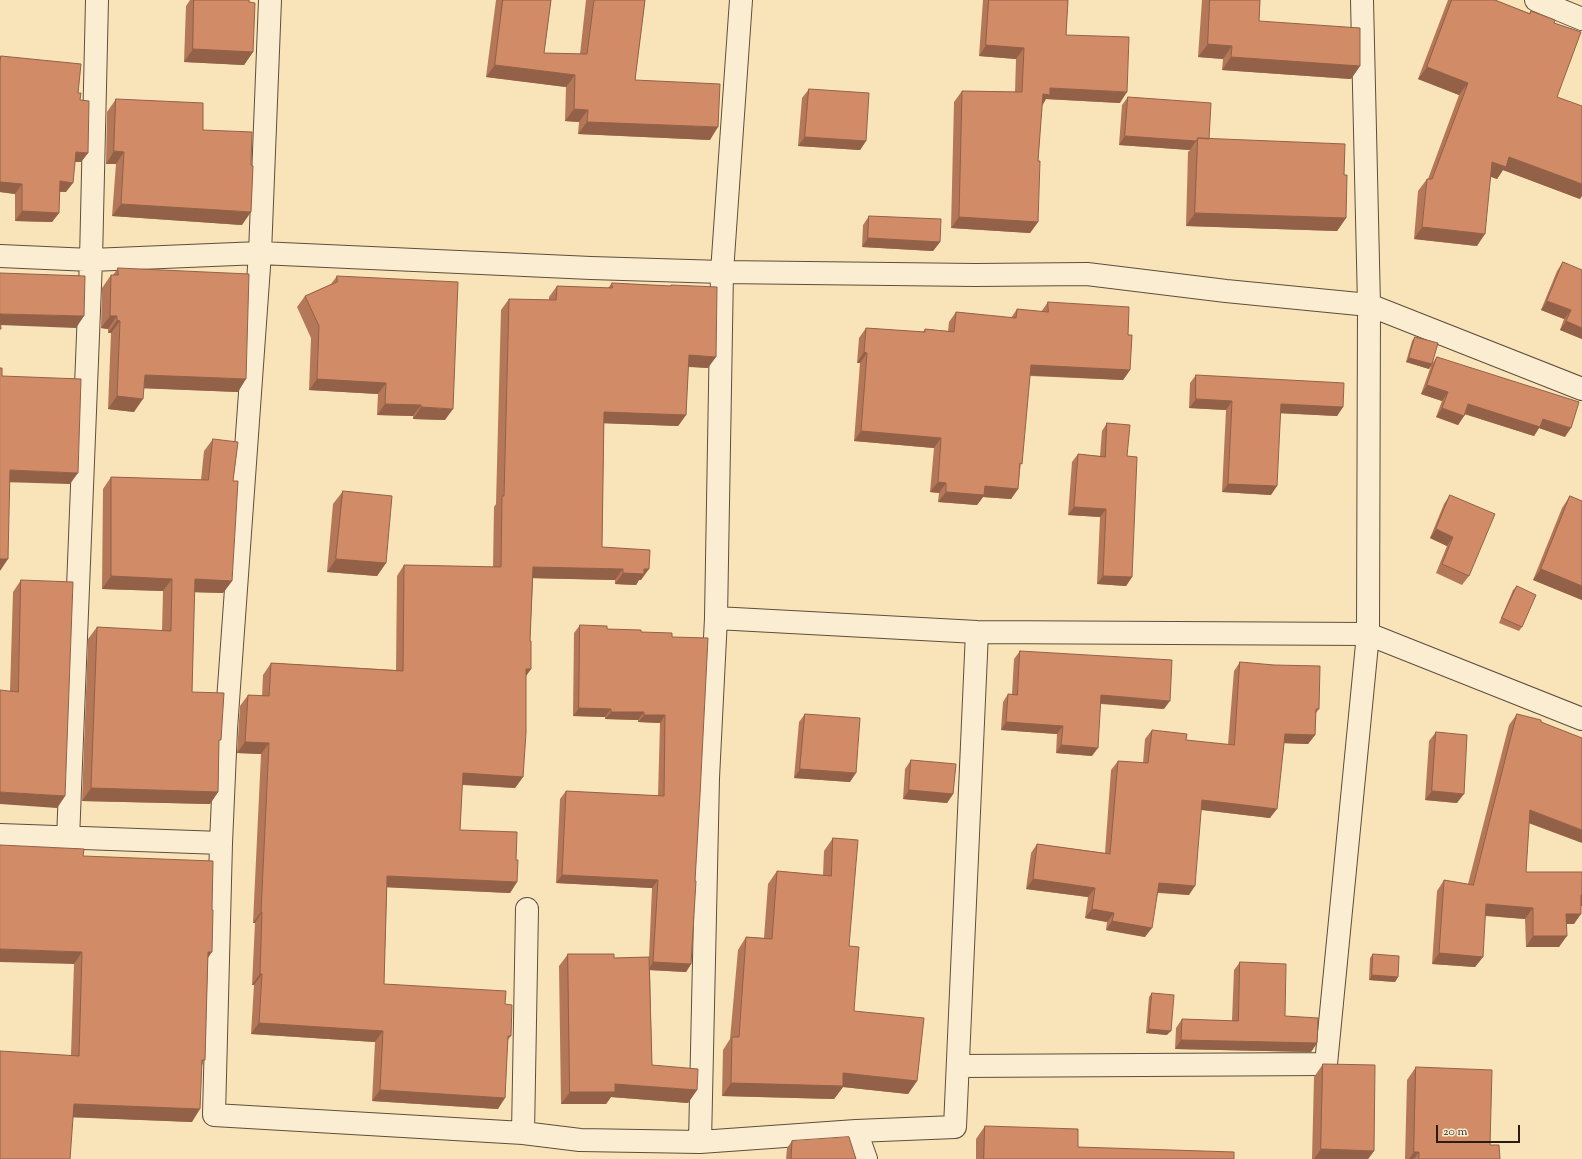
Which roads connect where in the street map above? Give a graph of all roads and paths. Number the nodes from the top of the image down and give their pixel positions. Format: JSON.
{"nodes":[{"id":1,"x":97,"y":0,"type":"edge"},
{"id":2,"x":270,"y":0,"type":"edge"},
{"id":3,"x":741,"y":0,"type":"edge"},
{"id":4,"x":1362,"y":0,"type":"edge"},
{"id":5,"x":1536,"y":0,"type":"edge"},
{"id":6,"x":1582,"y":19,"type":"edge"},
{"id":7,"x":260,"y":253,"type":"junction"},
{"id":8,"x":0,"y":256,"type":"edge"},
{"id":9,"x":91,"y":260,"type":"junction"},
{"id":10,"x":722,"y":272,"type":"junction"},
{"id":11,"x":1369,"y":305,"type":"junction"},
{"id":12,"x":1582,"y":389,"type":"edge"},
{"id":13,"x":716,"y":618,"type":"junction"},
{"id":14,"x":977,"y":632,"type":"junction"},
{"id":15,"x":1368,"y":634,"type":"junction"},
{"id":16,"x":1582,"y":719,"type":"edge"},
{"id":17,"x":0,"y":835,"type":"edge"},
{"id":18,"x":68,"y":838,"type":"junction"},
{"id":19,"x":221,"y":843,"type":"junction"},
{"id":20,"x":527,"y":909,"type":"dead end"},
{"id":21,"x":959,"y":1066,"type":"junction"},
{"id":22,"x":856,"y":1131,"type":"junction"},
{"id":23,"x":523,"y":1133,"type":"junction"},
{"id":24,"x":700,"y":1142,"type":"junction"},
{"id":25,"x":579,"y":1150,"type":"edge"},
{"id":26,"x":866,"y":1159,"type":"edge"}],
"edges":[{"from":1,"to":9,"type":"street"},
{"from":2,"to":7,"type":"street"},
{"from":3,"to":10,"type":"street"},
{"from":4,"to":11,"type":"street"},
{"from":5,"to":6,"type":"street"},
{"from":7,"to":9,"type":"street"},
{"from":7,"to":10,"type":"street"},
{"from":7,"to":19,"type":"street"},
{"from":8,"to":9,"type":"street"},
{"from":9,"to":18,"type":"street"},
{"from":10,"to":11,"type":"street"},
{"from":10,"to":13,"type":"street"},
{"from":11,"to":12,"type":"street"},
{"from":11,"to":15,"type":"street"},
{"from":13,"to":14,"type":"street"},
{"from":13,"to":24,"type":"street"},
{"from":14,"to":15,"type":"street"},
{"from":14,"to":21,"type":"street"},
{"from":15,"to":16,"type":"street"},
{"from":15,"to":21,"type":"street"},
{"from":17,"to":18,"type":"street"},
{"from":18,"to":19,"type":"street"},
{"from":19,"to":23,"type":"street"},
{"from":20,"to":23,"type":"street"},
{"from":21,"to":22,"type":"street"},
{"from":22,"to":24,"type":"street"},
{"from":22,"to":26,"type":"street"},
{"from":23,"to":25,"type":"street"},
{"from":24,"to":25,"type":"street"}]}
